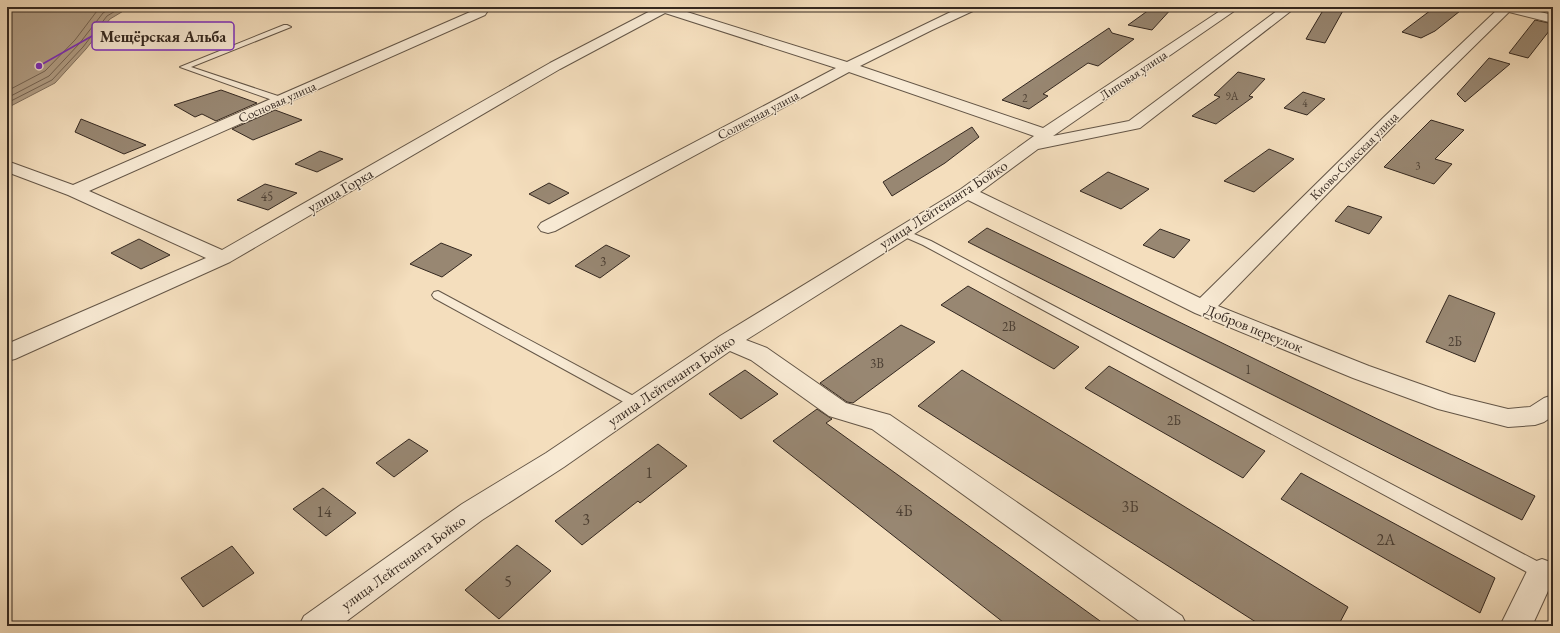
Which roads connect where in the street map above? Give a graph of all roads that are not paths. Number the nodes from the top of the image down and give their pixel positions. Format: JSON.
{"nodes":[{"id":1,"x":971,"y":7,"type":"edge"},
{"id":2,"x":1234,"y":7,"type":"edge"},
{"id":3,"x":1290,"y":7,"type":"edge"},
{"id":4,"x":1505,"y":7,"type":"edge"},
{"id":5,"x":481,"y":12,"type":"dead end"},
{"id":6,"x":1553,"y":19,"type":"edge"},
{"id":7,"x":287,"y":28,"type":"dead end"},
{"id":8,"x":195,"y":63,"type":"junction"},
{"id":9,"x":848,"y":67,"type":"junction"},
{"id":10,"x":286,"y":98,"type":"junction"},
{"id":11,"x":1040,"y":139,"type":"junction"},
{"id":12,"x":7,"y":166,"type":"edge"},
{"id":13,"x":74,"y":192,"type":"junction"},
{"id":14,"x":967,"y":193,"type":"junction"},
{"id":15,"x":548,"y":227,"type":"dead end"},
{"id":16,"x":902,"y":232,"type":"junction"},
{"id":17,"x":223,"y":258,"type":"junction"},
{"id":18,"x":438,"y":295,"type":"dead end"},
{"id":19,"x":1203,"y":308,"type":"junction"},
{"id":20,"x":728,"y":341,"type":"junction"},
{"id":21,"x":7,"y":353,"type":"edge"},
{"id":22,"x":636,"y":403,"type":"junction"},
{"id":23,"x":1553,"y":405,"type":"edge"},
{"id":24,"x":1542,"y":572,"type":"joint"},
{"id":25,"x":315,"y":626,"type":"edge"},
{"id":26,"x":1171,"y":626,"type":"edge"},
{"id":27,"x":1516,"y":626,"type":"edge"}],
"edges":[{"from":1,"to":9,"type":"street","name":"Солнечная улица"},
{"from":2,"to":11,"type":"street","name":"Липовая улица"},
{"from":3,"to":11,"type":"street"},
{"from":4,"to":6,"type":"street"},
{"from":4,"to":19,"type":"street","name":"Киово-Спасская улица"},
{"from":5,"to":10,"type":"street","name":"Сосновая улица"},
{"from":7,"to":8,"type":"lane"},
{"from":8,"to":10,"type":"lane"},
{"from":8,"to":10,"type":"lane"},
{"from":9,"to":11,"type":"street"},
{"from":9,"to":15,"type":"street","name":"Солнечная улица"},
{"from":9,"to":17,"type":"street","name":"улица Горка"},
{"from":10,"to":13,"type":"street","name":"Сосновая улица"},
{"from":11,"to":14,"type":"street","name":"улица Лейтенанта Бойко"},
{"from":12,"to":13,"type":"street"},
{"from":13,"to":17,"type":"street"},
{"from":14,"to":16,"type":"street","name":"улица Лейтенанта Бойко"},
{"from":14,"to":19,"type":"street","name":"Добров переулок"},
{"from":16,"to":20,"type":"street","name":"улица Лейтенанта Бойко"},
{"from":16,"to":24,"type":"lane"},
{"from":17,"to":21,"type":"street","name":"улица Горка"},
{"from":18,"to":22,"type":"lane"},
{"from":19,"to":23,"type":"street","name":"Добров переулок"},
{"from":20,"to":22,"type":"street","name":"улица Лейтенанта Бойко"},
{"from":20,"to":26,"type":"street"},
{"from":22,"to":25,"type":"street","name":"улица Лейтенанта Бойко"},
{"from":24,"to":27,"type":"street"}]}
